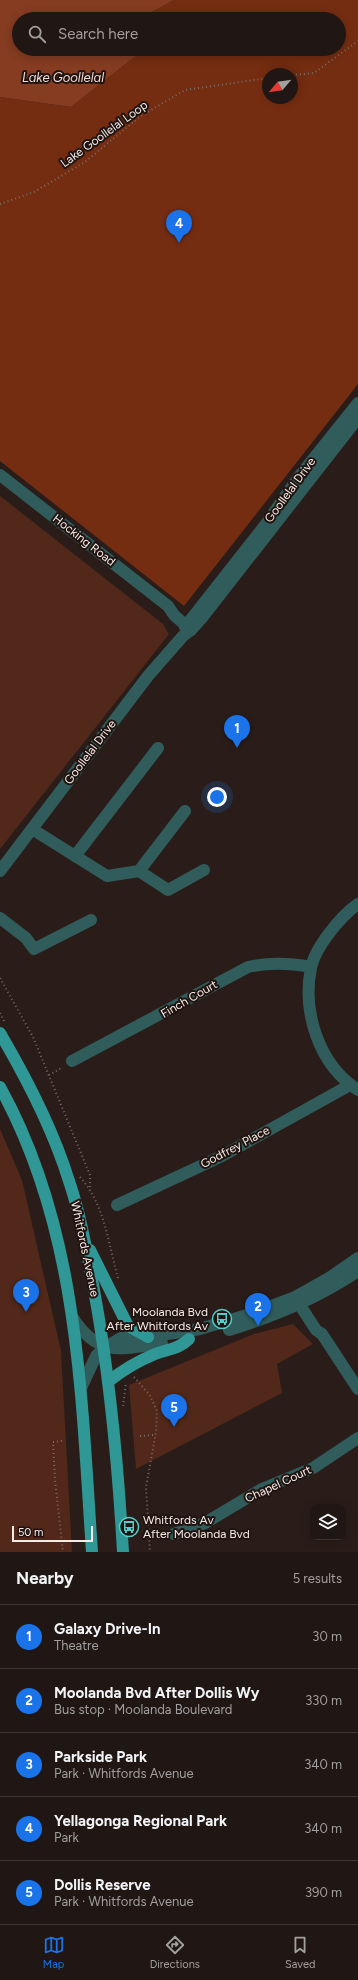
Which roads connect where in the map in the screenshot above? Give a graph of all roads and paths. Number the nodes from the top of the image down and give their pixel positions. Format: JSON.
{"nodes":[{"id":1,"x":358,"y":41,"type":"edge"},
{"id":2,"x":346,"y":50,"type":"edge"},
{"id":3,"x":337,"y":56,"type":"edge"},
{"id":4,"x":298,"y":74,"type":"edge"},
{"id":5,"x":262,"y":79,"type":"edge"},
{"id":6,"x":0,"y":204,"type":"edge"},
{"id":7,"x":358,"y":403,"type":"edge"},
{"id":8,"x":358,"y":418,"type":"edge"},
{"id":9,"x":0,"y":475,"type":"edge"},
{"id":10,"x":190,"y":627,"type":"junction"},
{"id":11,"x":158,"y":748,"type":"dead end"},
{"id":12,"x":185,"y":812,"type":"dead end"},
{"id":13,"x":32,"y":829,"type":"junction"},
{"id":14,"x":74,"y":856,"type":"junction"},
{"id":15,"x":204,"y":870,"type":"dead end"},
{"id":16,"x":0,"y":871,"type":"edge"},
{"id":17,"x":139,"y":871,"type":"junction"},
{"id":18,"x":358,"y":904,"type":"edge"},
{"id":19,"x":0,"y":918,"type":"edge"},
{"id":20,"x":91,"y":920,"type":"dead end"},
{"id":21,"x":311,"y":967,"type":"junction"},
{"id":22,"x":0,"y":978,"type":"edge"},
{"id":23,"x":0,"y":1033,"type":"edge"},
{"id":24,"x":72,"y":1061,"type":"joint"},
{"id":25,"x":49,"y":1076,"type":"junction"},
{"id":26,"x":0,"y":1087,"type":"edge"},
{"id":27,"x":354,"y":1087,"type":"edge"},
{"id":28,"x":90,"y":1188,"type":"dead end"},
{"id":29,"x":117,"y":1205,"type":"dead end"},
{"id":30,"x":85,"y":1240,"type":"junction"},
{"id":31,"x":358,"y":1258,"type":"edge"},
{"id":32,"x":358,"y":1271,"type":"edge"},
{"id":33,"x":300,"y":1299,"type":"junction"},
{"id":34,"x":73,"y":1318,"type":"junction"},
{"id":35,"x":148,"y":1337,"type":"junction"},
{"id":36,"x":189,"y":1339,"type":"junction"},
{"id":37,"x":104,"y":1348,"type":"junction"},
{"id":38,"x":133,"y":1376,"type":"dead end"},
{"id":39,"x":109,"y":1381,"type":"junction"},
{"id":40,"x":81,"y":1388,"type":"junction"},
{"id":41,"x":358,"y":1390,"type":"edge"},
{"id":42,"x":154,"y":1435,"type":"junction"},
{"id":43,"x":140,"y":1436,"type":"dead end"},
{"id":44,"x":358,"y":1438,"type":"edge"},
{"id":45,"x":62,"y":1441,"type":"dead end"},
{"id":46,"x":174,"y":1534,"type":"joint"},
{"id":47,"x":149,"y":1538,"type":"junction"},
{"id":48,"x":63,"y":1552,"type":"edge"},
{"id":49,"x":92,"y":1552,"type":"edge"},
{"id":50,"x":123,"y":1552,"type":"edge"},
{"id":51,"x":150,"y":1552,"type":"edge"}],
"edges":[{"from":1,"to":2,"type":"path"},
{"from":3,"to":4,"type":"path"},
{"from":5,"to":6,"type":"path","name":"Lake Goollelal Loop"},
{"from":7,"to":10,"type":"street","name":"Goollelal Drive"},
{"from":8,"to":10,"type":"street","name":"Goollelal Drive"},
{"from":9,"to":10,"type":"street","name":"Hocking Road"},
{"from":10,"to":13,"type":"street","name":"Goollelal Drive"},
{"from":11,"to":14,"type":"street"},
{"from":12,"to":17,"type":"street"},
{"from":13,"to":14,"type":"street"},
{"from":13,"to":16,"type":"street","name":"Goollelal Drive"},
{"from":14,"to":17,"type":"street"},
{"from":15,"to":17,"type":"street"},
{"from":18,"to":21,"type":"street"},
{"from":19,"to":20,"type":"street"},
{"from":21,"to":24,"type":"street","name":"Finch Court"},
{"from":21,"to":27,"type":"street"},
{"from":22,"to":25,"type":"path"},
{"from":23,"to":30,"type":"main road","name":"Whitfords Avenue"},
{"from":24,"to":25,"type":"path"},
{"from":25,"to":28,"type":"path"},
{"from":26,"to":34,"type":"main road","name":"Whitfords Avenue"},
{"from":27,"to":29,"type":"street","name":"Godfrey Place"},
{"from":30,"to":35,"type":"main road"},
{"from":30,"to":37,"type":"main road","name":"Whitfords Avenue"},
{"from":31,"to":33,"type":"street"},
{"from":32,"to":33,"type":"street"},
{"from":33,"to":35,"type":"street"},
{"from":33,"to":36,"type":"street"},
{"from":33,"to":41,"type":"street"},
{"from":34,"to":37,"type":"street"},
{"from":34,"to":40,"type":"main road","name":"Whitfords Avenue"},
{"from":35,"to":37,"type":"street"},
{"from":36,"to":37,"type":"street"},
{"from":36,"to":39,"type":"main road"},
{"from":37,"to":39,"type":"main road","name":"Whitfords Avenue"},
{"from":37,"to":40,"type":"street"},
{"from":38,"to":42,"type":"path"},
{"from":39,"to":50,"type":"main road","name":"Whitfords Avenue"},
{"from":40,"to":49,"type":"main road","name":"Whitfords Avenue"},
{"from":42,"to":43,"type":"path"},
{"from":42,"to":47,"type":"path"},
{"from":44,"to":46,"type":"street","name":"Chapel Court"},
{"from":45,"to":48,"type":"path"},
{"from":46,"to":47,"type":"path"},
{"from":47,"to":51,"type":"path"}]}
